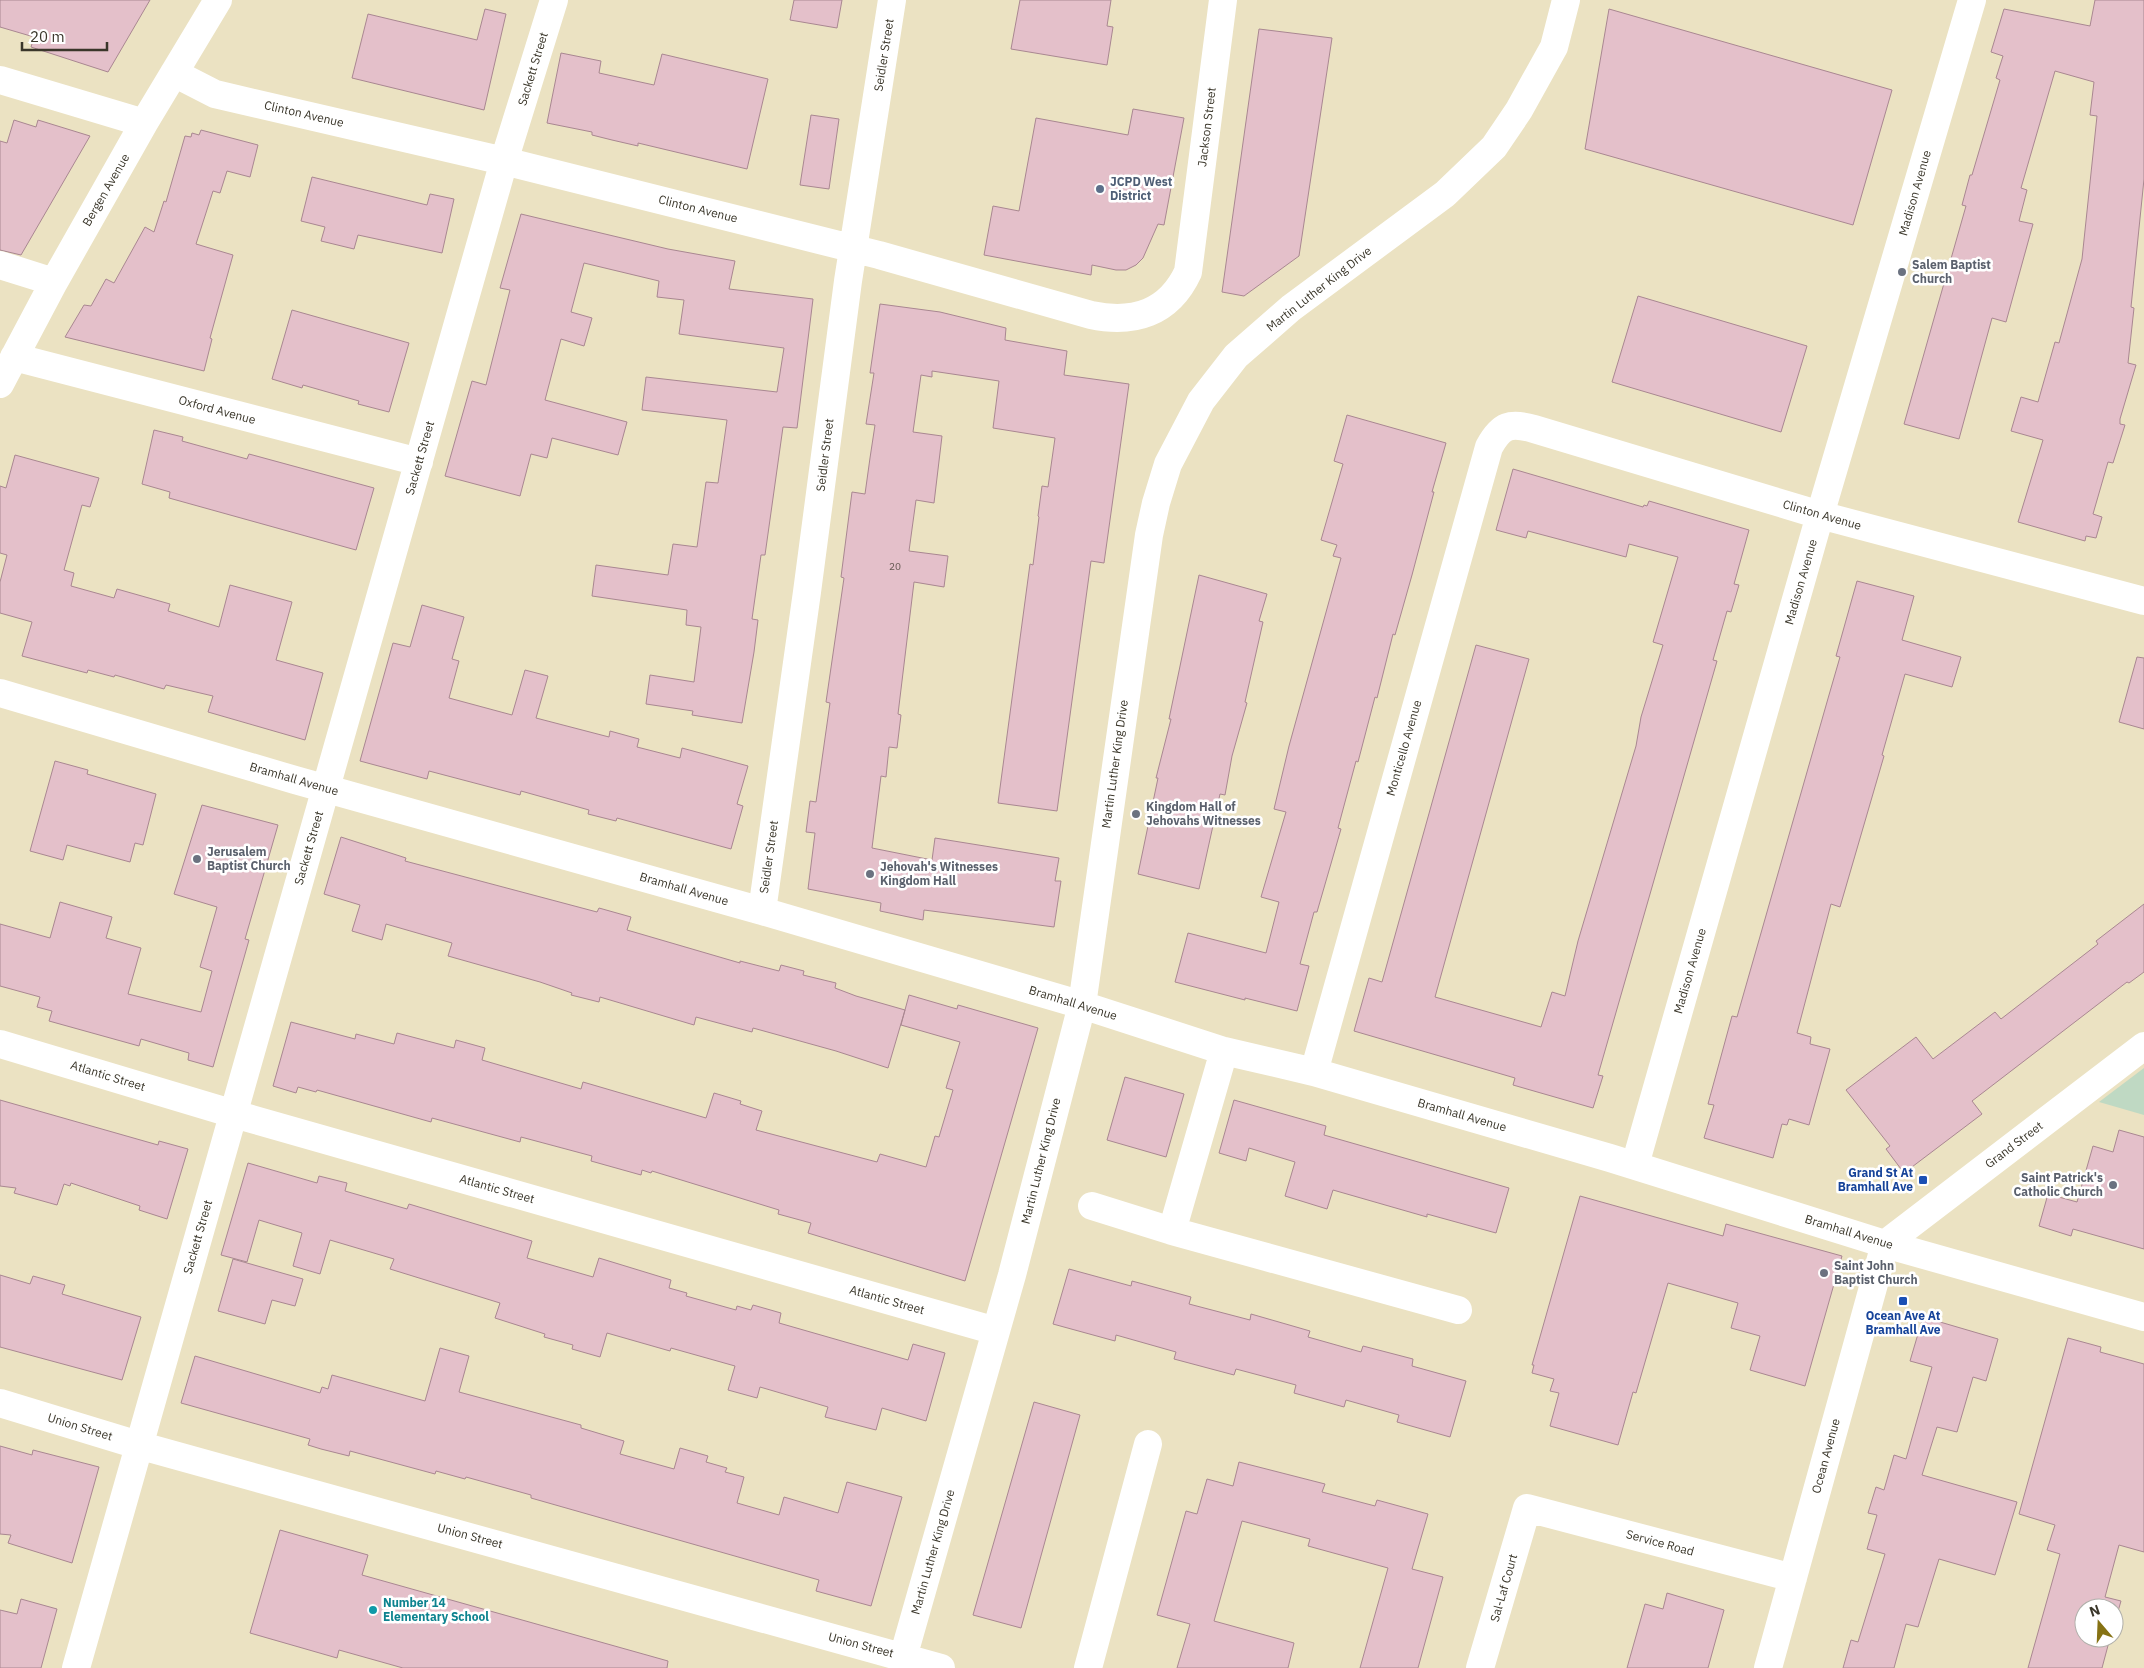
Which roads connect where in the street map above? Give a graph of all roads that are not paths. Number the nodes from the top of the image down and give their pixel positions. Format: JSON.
{"nodes":[{"id":1,"x":218,"y":0,"type":"edge"},
{"id":2,"x":554,"y":0,"type":"edge"},
{"id":3,"x":892,"y":0,"type":"edge"},
{"id":4,"x":1223,"y":0,"type":"edge"},
{"id":5,"x":1566,"y":0,"type":"edge"},
{"id":6,"x":1972,"y":0,"type":"edge"},
{"id":7,"x":174,"y":73,"type":"junction"},
{"id":8,"x":0,"y":80,"type":"edge"},
{"id":9,"x":144,"y":123,"type":"junction"},
{"id":10,"x":504,"y":161,"type":"junction"},
{"id":11,"x":853,"y":248,"type":"junction"},
{"id":12,"x":1192,"y":254,"type":"joint"},
{"id":13,"x":0,"y":265,"type":"edge"},
{"id":14,"x":54,"y":282,"type":"junction"},
{"id":15,"x":14,"y":357,"type":"junction"},
{"id":16,"x":0,"y":384,"type":"edge"},
{"id":17,"x":1504,"y":428,"type":"joint"},
{"id":18,"x":419,"y":462,"type":"junction"},
{"id":19,"x":1820,"y":515,"type":"junction"},
{"id":20,"x":2144,"y":601,"type":"edge"},
{"id":21,"x":0,"y":693,"type":"edge"},
{"id":22,"x":326,"y":789,"type":"junction"},
{"id":23,"x":762,"y":912,"type":"junction"},
{"id":24,"x":1082,"y":1005,"type":"junction"},
{"id":25,"x":0,"y":1044,"type":"edge"},
{"id":26,"x":2144,"y":1046,"type":"edge"},
{"id":27,"x":1224,"y":1051,"type":"junction"},
{"id":28,"x":1314,"y":1072,"type":"junction"},
{"id":29,"x":234,"y":1114,"type":"junction"},
{"id":30,"x":1635,"y":1165,"type":"junction"},
{"id":31,"x":1092,"y":1206,"type":"dead end"},
{"id":32,"x":1172,"y":1231,"type":"junction"},
{"id":33,"x":1885,"y":1244,"type":"junction"},
{"id":34,"x":1458,"y":1310,"type":"dead end"},
{"id":35,"x":2144,"y":1316,"type":"edge"},
{"id":36,"x":996,"y":1331,"type":"junction"},
{"id":37,"x":0,"y":1403,"type":"edge"},
{"id":38,"x":1148,"y":1444,"type":"dead end"},
{"id":39,"x":138,"y":1445,"type":"junction"},
{"id":40,"x":1527,"y":1508,"type":"joint"},
{"id":41,"x":1793,"y":1578,"type":"junction"},
{"id":42,"x":902,"y":1662,"type":"edge"},
{"id":43,"x":76,"y":1668,"type":"edge"},
{"id":44,"x":941,"y":1668,"type":"edge"},
{"id":45,"x":1088,"y":1668,"type":"edge"},
{"id":46,"x":1480,"y":1668,"type":"edge"},
{"id":47,"x":1768,"y":1668,"type":"edge"}],
"edges":[{"from":1,"to":7,"type":"street","name":"Bergen Avenue"},
{"from":2,"to":10,"type":"street","name":"Sackett Street"},
{"from":3,"to":11,"type":"street","name":"Seidler Street"},
{"from":4,"to":12,"type":"street","name":"Jackson Street"},
{"from":5,"to":24,"type":"street","name":"Martin Luther King Drive"},
{"from":6,"to":19,"type":"street","name":"Madison Avenue"},
{"from":7,"to":9,"type":"street","name":"Bergen Avenue"},
{"from":7,"to":10,"type":"street","name":"Clinton Avenue"},
{"from":8,"to":9,"type":"street"},
{"from":9,"to":14,"type":"street","name":"Bergen Avenue"},
{"from":10,"to":11,"type":"street","name":"Clinton Avenue"},
{"from":10,"to":18,"type":"street","name":"Sackett Street"},
{"from":11,"to":12,"type":"street","name":"Clinton Avenue"},
{"from":11,"to":23,"type":"street","name":"Seidler Street"},
{"from":13,"to":14,"type":"street"},
{"from":14,"to":15,"type":"street","name":"Bergen Avenue"},
{"from":15,"to":16,"type":"street","name":"Bergen Avenue"},
{"from":15,"to":18,"type":"street","name":"Oxford Avenue"},
{"from":17,"to":19,"type":"street","name":"Clinton Avenue"},
{"from":17,"to":28,"type":"street","name":"Monticello Avenue"},
{"from":18,"to":22,"type":"street","name":"Sackett Street"},
{"from":19,"to":20,"type":"street","name":"Clinton Avenue"},
{"from":19,"to":30,"type":"street","name":"Madison Avenue"},
{"from":21,"to":22,"type":"street","name":"Bramhall Avenue"},
{"from":22,"to":23,"type":"street","name":"Bramhall Avenue"},
{"from":22,"to":29,"type":"street","name":"Sackett Street"},
{"from":23,"to":24,"type":"street","name":"Bramhall Avenue"},
{"from":24,"to":27,"type":"street","name":"Bramhall Avenue"},
{"from":24,"to":36,"type":"street","name":"Martin Luther King Drive"},
{"from":25,"to":29,"type":"street","name":"Atlantic Street"},
{"from":26,"to":33,"type":"street","name":"Grand Street"},
{"from":27,"to":28,"type":"street","name":"Bramhall Avenue"},
{"from":27,"to":32,"type":"street"},
{"from":28,"to":30,"type":"street","name":"Bramhall Avenue"},
{"from":29,"to":36,"type":"street","name":"Atlantic Street"},
{"from":29,"to":39,"type":"street","name":"Sackett Street"},
{"from":30,"to":33,"type":"street","name":"Bramhall Avenue"},
{"from":31,"to":32,"type":"street"},
{"from":32,"to":34,"type":"street"},
{"from":33,"to":35,"type":"street","name":"Bramhall Avenue"},
{"from":33,"to":41,"type":"street","name":"Ocean Avenue"},
{"from":36,"to":42,"type":"street","name":"Martin Luther King Drive"},
{"from":37,"to":39,"type":"street","name":"Union Street"},
{"from":38,"to":45,"type":"street"},
{"from":39,"to":42,"type":"street","name":"Union Street"},
{"from":39,"to":43,"type":"street","name":"Sackett Street"},
{"from":40,"to":41,"type":"street","name":"Service Road"},
{"from":40,"to":46,"type":"street","name":"Sal-Laf Court"},
{"from":41,"to":47,"type":"street","name":"Ocean Avenue"},
{"from":42,"to":44,"type":"street","name":"Union Street"}]}
